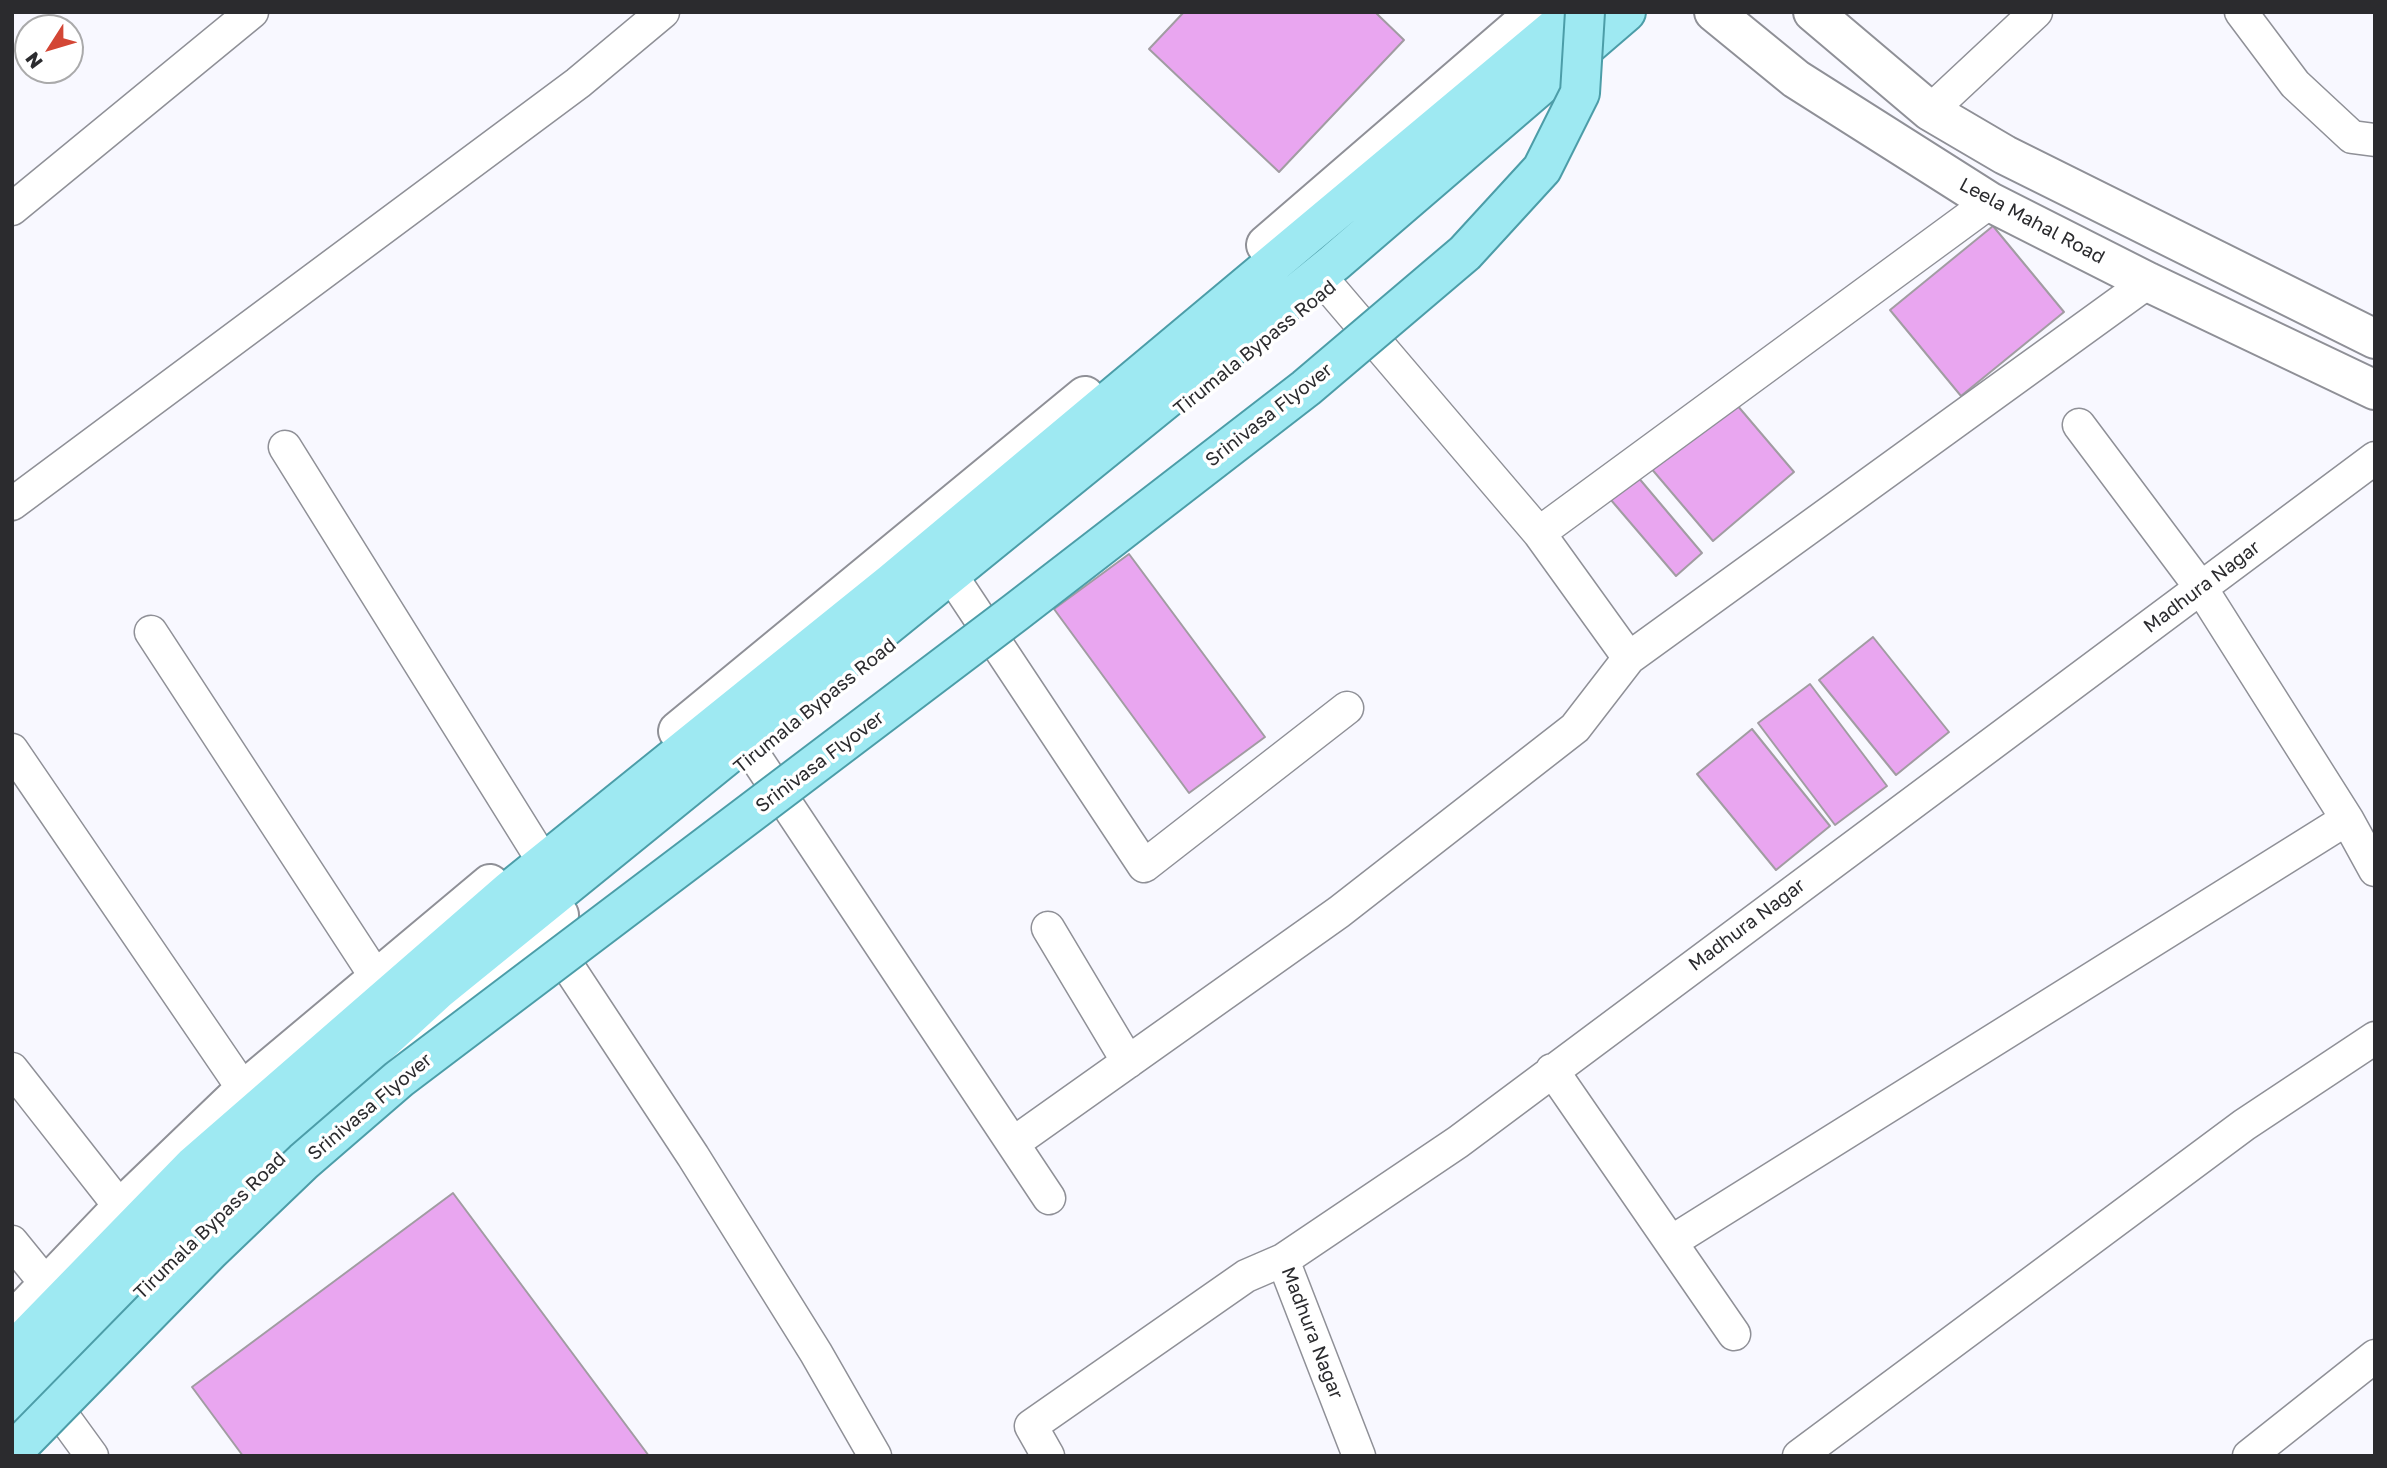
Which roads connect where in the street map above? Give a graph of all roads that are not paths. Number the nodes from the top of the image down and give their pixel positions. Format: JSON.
{"nodes":[{"id":1,"x":252,"y":12,"type":"edge"},
{"id":2,"x":663,"y":12,"type":"edge"},
{"id":3,"x":1536,"y":12,"type":"edge"},
{"id":4,"x":1574,"y":12,"type":"edge"},
{"id":5,"x":1585,"y":12,"type":"edge"},
{"id":6,"x":1626,"y":12,"type":"edge"},
{"id":7,"x":1641,"y":12,"type":"edge"},
{"id":8,"x":1714,"y":12,"type":"edge"},
{"id":9,"x":1813,"y":12,"type":"edge"},
{"id":10,"x":2036,"y":12,"type":"edge"},
{"id":11,"x":2241,"y":12,"type":"edge"},
{"id":12,"x":1930,"y":111,"type":"junction"},
{"id":13,"x":2375,"y":140,"type":"edge"},
{"id":14,"x":1990,"y":202,"type":"junction"},
{"id":15,"x":12,"y":209,"type":"edge"},
{"id":16,"x":2148,"y":282,"type":"junction"},
{"id":17,"x":1330,"y":288,"type":"junction"},
{"id":18,"x":2375,"y":339,"type":"edge"},
{"id":19,"x":2375,"y":390,"type":"edge"},
{"id":20,"x":2079,"y":425,"type":"dead end"},
{"id":21,"x":285,"y":447,"type":"dead end"},
{"id":22,"x":2375,"y":458,"type":"edge"},
{"id":23,"x":12,"y":504,"type":"edge"},
{"id":24,"x":1539,"y":533,"type":"junction"},
{"id":25,"x":959,"y":587,"type":"junction"},
{"id":26,"x":2201,"y":588,"type":"junction"},
{"id":27,"x":151,"y":632,"type":"dead end"},
{"id":28,"x":1629,"y":658,"type":"junction"},
{"id":29,"x":1347,"y":708,"type":"dead end"},
{"id":30,"x":12,"y":750,"type":"edge"},
{"id":31,"x":754,"y":755,"type":"junction"},
{"id":32,"x":2347,"y":819,"type":"junction"},
{"id":33,"x":535,"y":848,"type":"junction"},
{"id":34,"x":2375,"y":870,"type":"edge"},
{"id":35,"x":543,"y":928,"type":"junction"},
{"id":36,"x":1048,"y":928,"type":"dead end"},
{"id":37,"x":376,"y":977,"type":"junction"},
{"id":38,"x":2375,"y":1038,"type":"edge"},
{"id":39,"x":1128,"y":1062,"type":"junction"},
{"id":40,"x":12,"y":1069,"type":"edge"},
{"id":41,"x":1552,"y":1070,"type":"junction"},
{"id":42,"x":244,"y":1090,"type":"junction"},
{"id":43,"x":1015,"y":1142,"type":"junction"},
{"id":44,"x":1049,"y":1198,"type":"dead end"},
{"id":45,"x":121,"y":1208,"type":"junction"},
{"id":46,"x":12,"y":1242,"type":"edge"},
{"id":47,"x":1671,"y":1242,"type":"junction"},
{"id":48,"x":1283,"y":1260,"type":"junction"},
{"id":49,"x":47,"y":1286,"type":"junction"},
{"id":50,"x":12,"y":1322,"type":"edge"},
{"id":51,"x":1734,"y":1334,"type":"dead end"},
{"id":52,"x":12,"y":1352,"type":"edge"},
{"id":53,"x":2375,"y":1356,"type":"edge"},
{"id":54,"x":28,"y":1396,"type":"edge"},
{"id":55,"x":12,"y":1426,"type":"edge"},
{"id":56,"x":12,"y":1453,"type":"edge"},
{"id":57,"x":92,"y":1456,"type":"edge"},
{"id":58,"x":875,"y":1456,"type":"edge"},
{"id":59,"x":1048,"y":1456,"type":"edge"},
{"id":60,"x":1359,"y":1456,"type":"edge"},
{"id":61,"x":1799,"y":1456,"type":"edge"},
{"id":62,"x":2249,"y":1456,"type":"edge"}],
"edges":[{"from":1,"to":15,"type":"street"},
{"from":2,"to":23,"type":"street"},
{"from":3,"to":33,"type":"street"},
{"from":4,"to":52,"type":"main road"},
{"from":5,"to":56,"type":"main road","name":"Srinivasa Flyover","bridge":true},
{"from":6,"to":54,"type":"main road","name":"Srinivasa Flyover"},
{"from":7,"to":17,"type":"street","name":"Tirumala Bypass Road"},
{"from":8,"to":14,"type":"street","name":"Leela Mahal Road"},
{"from":9,"to":12,"type":"street"},
{"from":10,"to":12,"type":"street"},
{"from":11,"to":13,"type":"street"},
{"from":12,"to":18,"type":"street"},
{"from":14,"to":16,"type":"street","name":"Leela Mahal Road"},
{"from":14,"to":24,"type":"street"},
{"from":16,"to":19,"type":"street","name":"Leela Mahal Road"},
{"from":16,"to":28,"type":"street"},
{"from":17,"to":24,"type":"street"},
{"from":17,"to":25,"type":"street","name":"Tirumala Bypass Road"},
{"from":20,"to":26,"type":"street"},
{"from":21,"to":33,"type":"street"},
{"from":22,"to":26,"type":"street","name":"Madhura Nagar"},
{"from":24,"to":28,"type":"street"},
{"from":25,"to":29,"type":"street"},
{"from":25,"to":31,"type":"street","name":"Tirumala Bypass Road"},
{"from":26,"to":32,"type":"street"},
{"from":26,"to":41,"type":"street","name":"Madhura Nagar"},
{"from":27,"to":37,"type":"street"},
{"from":28,"to":39,"type":"street"},
{"from":30,"to":42,"type":"street"},
{"from":31,"to":35,"type":"street","name":"Tirumala Bypass Road"},
{"from":31,"to":43,"type":"street"},
{"from":32,"to":34,"type":"street"},
{"from":32,"to":47,"type":"street"},
{"from":33,"to":37,"type":"street"},
{"from":35,"to":54,"type":"street","name":"Tirumala Bypass Road"},
{"from":35,"to":58,"type":"street"},
{"from":36,"to":39,"type":"street"},
{"from":37,"to":42,"type":"street"},
{"from":38,"to":61,"type":"street"},
{"from":39,"to":43,"type":"street"},
{"from":40,"to":45,"type":"street"},
{"from":41,"to":47,"type":"street"},
{"from":41,"to":48,"type":"street","name":"Madhura Nagar"},
{"from":42,"to":45,"type":"street"},
{"from":43,"to":44,"type":"street"},
{"from":45,"to":49,"type":"street"},
{"from":46,"to":49,"type":"street"},
{"from":47,"to":51,"type":"street"},
{"from":48,"to":59,"type":"street"},
{"from":48,"to":60,"type":"street","name":"Madhura Nagar"},
{"from":49,"to":50,"type":"street"},
{"from":53,"to":62,"type":"street"},
{"from":54,"to":55,"type":"street","name":"Tirumala Bypass Road"},
{"from":54,"to":57,"type":"street"}]}
